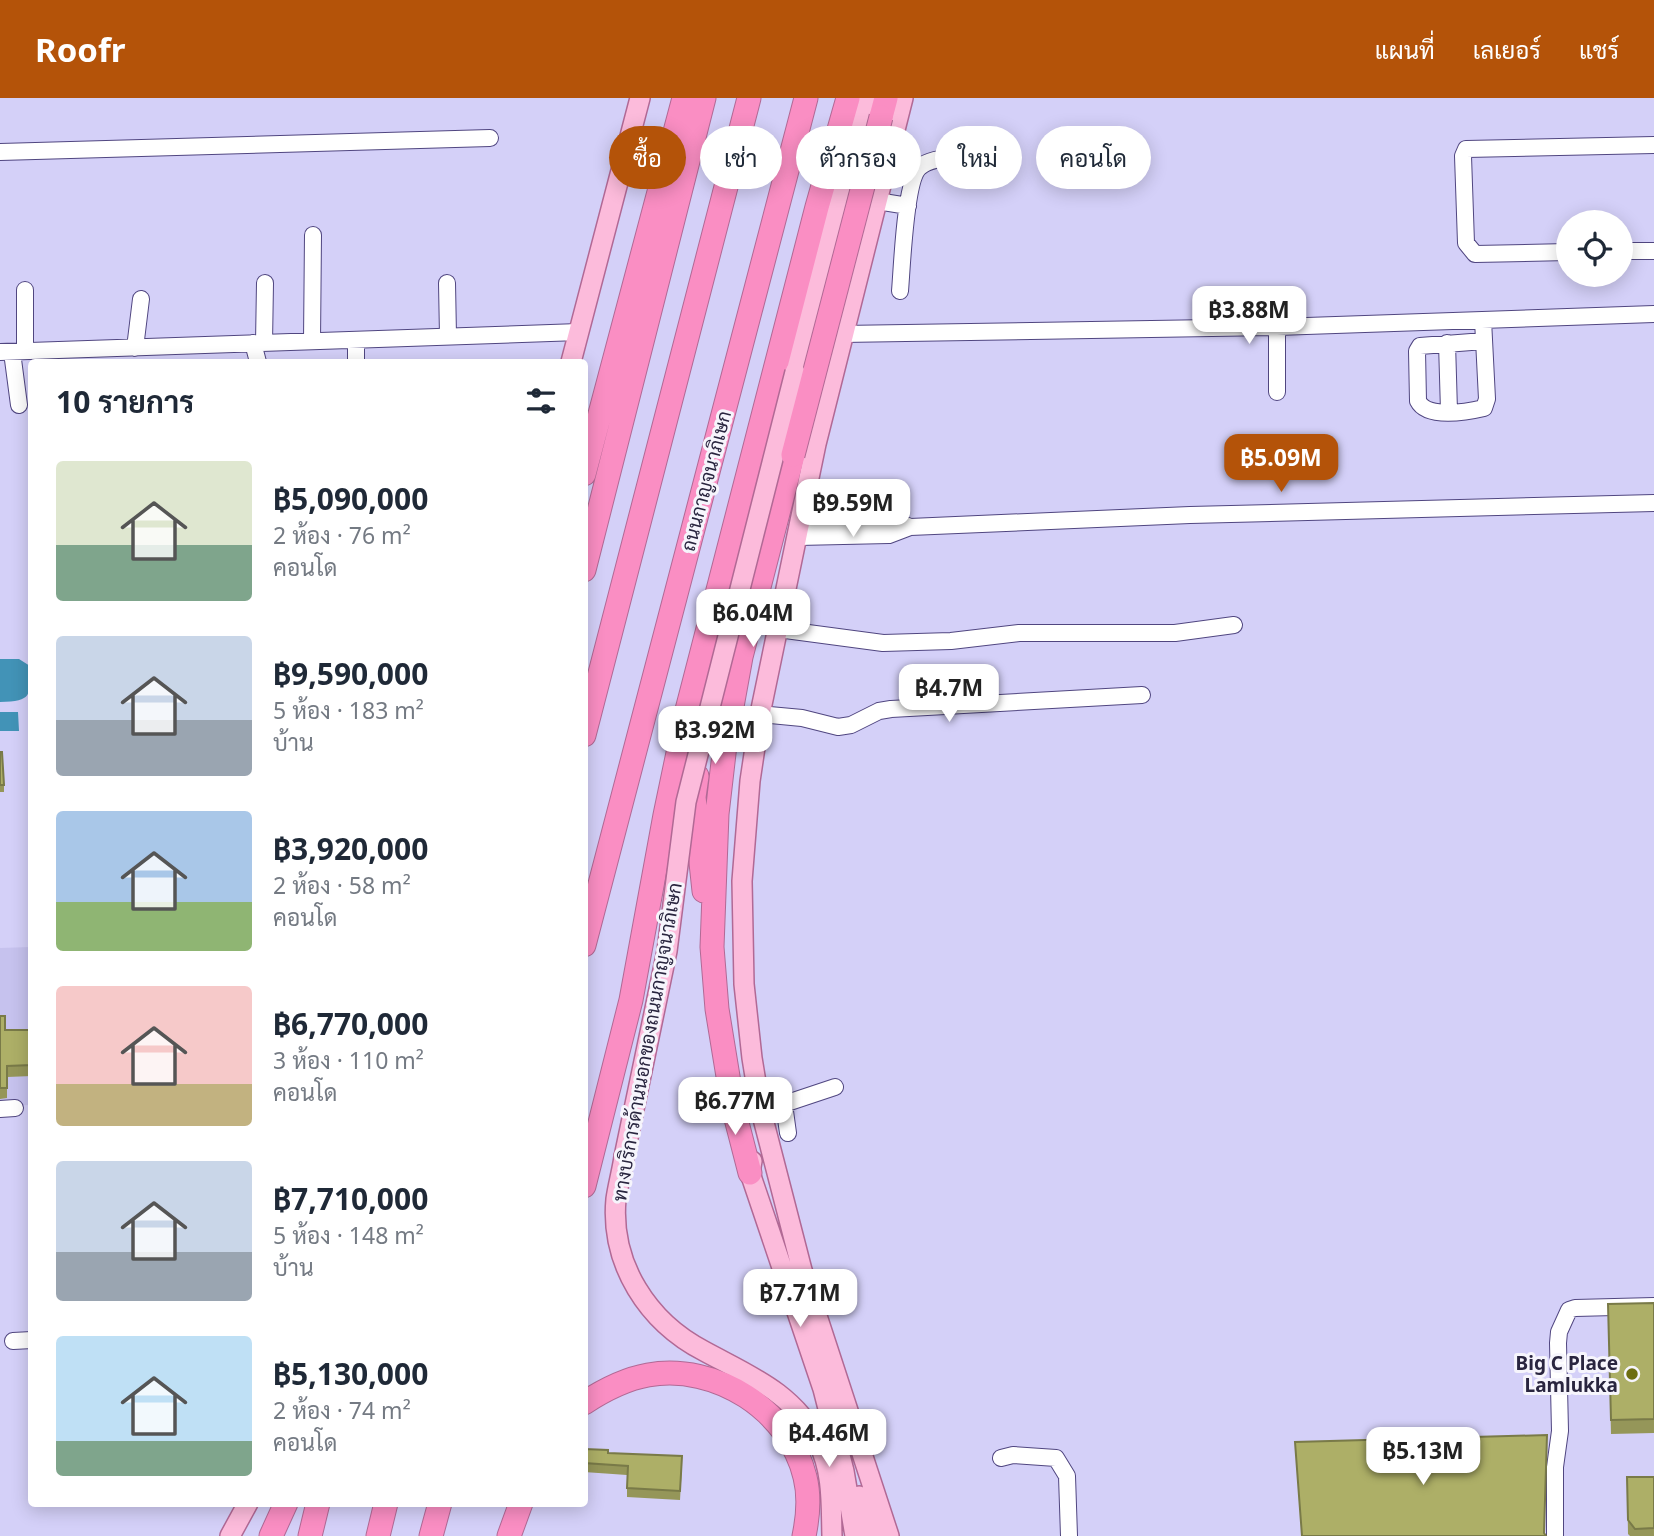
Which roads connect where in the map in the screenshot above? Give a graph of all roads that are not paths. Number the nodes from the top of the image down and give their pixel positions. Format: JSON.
{"nodes":[{"id":1,"x":640,"y":98,"type":"edge"},
{"id":2,"x":684,"y":98,"type":"edge"},
{"id":3,"x":704,"y":98,"type":"edge"},
{"id":4,"x":749,"y":98,"type":"edge"},
{"id":5,"x":806,"y":98,"type":"edge"},
{"id":6,"x":849,"y":98,"type":"edge"},
{"id":7,"x":867,"y":98,"type":"edge"},
{"id":8,"x":876,"y":98,"type":"edge"},
{"id":9,"x":886,"y":98,"type":"edge"},
{"id":10,"x":901,"y":98,"type":"edge"},
{"id":11,"x":880,"y":126,"type":"edge"},
{"id":12,"x":896,"y":126,"type":"edge"},
{"id":13,"x":490,"y":138,"type":"dead end"},
{"id":14,"x":1654,"y":145,"type":"edge"},
{"id":15,"x":0,"y":152,"type":"edge"},
{"id":16,"x":935,"y":160,"type":"edge"},
{"id":17,"x":880,"y":189,"type":"edge"},
{"id":18,"x":877,"y":201,"type":"junction"},
{"id":19,"x":908,"y":206,"type":"junction"},
{"id":20,"x":313,"y":235,"type":"dead end"},
{"id":21,"x":1633,"y":251,"type":"edge"},
{"id":22,"x":1654,"y":251,"type":"edge"},
{"id":23,"x":1556,"y":253,"type":"edge"},
{"id":24,"x":265,"y":283,"type":"dead end"},
{"id":25,"x":447,"y":283,"type":"dead end"},
{"id":26,"x":24,"y":290,"type":"dead end"},
{"id":27,"x":900,"y":291,"type":"dead end"},
{"id":28,"x":141,"y":299,"type":"dead end"},
{"id":29,"x":1654,"y":314,"type":"edge"},
{"id":30,"x":1483,"y":320,"type":"junction"},
{"id":31,"x":1277,"y":327,"type":"junction"},
{"id":32,"x":579,"y":332,"type":"junction"},
{"id":33,"x":842,"y":334,"type":"junction"},
{"id":34,"x":448,"y":336,"type":"junction"},
{"id":35,"x":356,"y":340,"type":"junction"},
{"id":36,"x":312,"y":341,"type":"junction"},
{"id":37,"x":1484,"y":341,"type":"junction"},
{"id":38,"x":258,"y":343,"type":"junction"},
{"id":39,"x":1447,"y":343,"type":"junction"},
{"id":40,"x":226,"y":344,"type":"junction"},
{"id":41,"x":135,"y":348,"type":"junction"},
{"id":42,"x":12,"y":352,"type":"edge"},
{"id":43,"x":110,"y":355,"type":"edge"},
{"id":44,"x":227,"y":359,"type":"edge"},
{"id":45,"x":258,"y":359,"type":"edge"},
{"id":46,"x":356,"y":359,"type":"edge"},
{"id":47,"x":571,"y":359,"type":"edge"},
{"id":48,"x":1277,"y":392,"type":"dead end"},
{"id":49,"x":19,"y":405,"type":"dead end"},
{"id":50,"x":1450,"y":411,"type":"junction"},
{"id":51,"x":588,"y":459,"type":"edge"},
{"id":52,"x":1654,"y":503,"type":"edge"},
{"id":53,"x":800,"y":529,"type":"junction"},
{"id":54,"x":588,"y":554,"type":"edge"},
{"id":55,"x":712,"y":612,"type":"junction"},
{"id":56,"x":1234,"y":625,"type":"dead end"},
{"id":57,"x":778,"y":629,"type":"junction"},
{"id":58,"x":1142,"y":695,"type":"dead end"},
{"id":59,"x":760,"y":714,"type":"junction"},
{"id":60,"x":588,"y":720,"type":"edge"},
{"id":61,"x":588,"y":930,"type":"edge"},
{"id":62,"x":712,"y":947,"type":"junction"},
{"id":63,"x":835,"y":1087,"type":"dead end"},
{"id":64,"x":784,"y":1104,"type":"junction"},
{"id":65,"x":760,"y":1107,"type":"junction"},
{"id":66,"x":788,"y":1133,"type":"dead end"},
{"id":67,"x":588,"y":1172,"type":"edge"},
{"id":68,"x":750,"y":1172,"type":"junction"},
{"id":69,"x":1654,"y":1306,"type":"edge"},
{"id":70,"x":28,"y":1340,"type":"edge"},
{"id":71,"x":13,"y":1341,"type":"dead end"},
{"id":72,"x":822,"y":1389,"type":"junction"},
{"id":73,"x":588,"y":1401,"type":"edge"},
{"id":74,"x":1001,"y":1458,"type":"dead end"},
{"id":75,"x":246,"y":1507,"type":"edge"},
{"id":76,"x":284,"y":1507,"type":"edge"},
{"id":77,"x":317,"y":1507,"type":"edge"},
{"id":78,"x":385,"y":1507,"type":"edge"},
{"id":79,"x":439,"y":1507,"type":"edge"},
{"id":80,"x":503,"y":1507,"type":"edge"},
{"id":81,"x":520,"y":1507,"type":"edge"},
{"id":82,"x":230,"y":1536,"type":"edge"},
{"id":83,"x":271,"y":1536,"type":"edge"},
{"id":84,"x":310,"y":1536,"type":"edge"},
{"id":85,"x":378,"y":1536,"type":"edge"},
{"id":86,"x":431,"y":1536,"type":"edge"},
{"id":87,"x":497,"y":1536,"type":"edge"},
{"id":88,"x":509,"y":1536,"type":"edge"},
{"id":89,"x":804,"y":1536,"type":"edge"},
{"id":90,"x":832,"y":1536,"type":"edge"},
{"id":91,"x":855,"y":1536,"type":"edge"},
{"id":92,"x":872,"y":1536,"type":"edge"},
{"id":93,"x":889,"y":1536,"type":"edge"},
{"id":94,"x":1069,"y":1536,"type":"edge"},
{"id":95,"x":1555,"y":1536,"type":"edge"}],
"edges":[{"from":1,"to":32,"type":"main road"},
{"from":2,"to":51,"type":"highway"},
{"from":3,"to":54,"type":"highway"},
{"from":4,"to":60,"type":"highway"},
{"from":5,"to":61,"type":"highway","name":"ถนนกาญจนาภิเษก"},
{"from":6,"to":55,"type":"highway"},
{"from":7,"to":90,"type":"main road","name":"ทางบริการด้านนอกของถนนกาญจนาภิเษก","bridge":true},
{"from":8,"to":11,"type":"main road"},
{"from":9,"to":62,"type":"highway","bridge":true},
{"from":10,"to":12,"type":"main road"},
{"from":13,"to":15,"type":"street"},
{"from":14,"to":23,"type":"street"},
{"from":16,"to":19,"type":"street"},
{"from":17,"to":18,"type":"main road"},
{"from":18,"to":19,"type":"street"},
{"from":18,"to":33,"type":"main road"},
{"from":19,"to":27,"type":"street"},
{"from":20,"to":36,"type":"street"},
{"from":21,"to":22,"type":"street"},
{"from":24,"to":38,"type":"street"},
{"from":25,"to":34,"type":"street"},
{"from":26,"to":42,"type":"street"},
{"from":28,"to":41,"type":"street"},
{"from":29,"to":30,"type":"street"},
{"from":30,"to":31,"type":"street"},
{"from":30,"to":37,"type":"street"},
{"from":31,"to":33,"type":"street"},
{"from":31,"to":48,"type":"street"},
{"from":32,"to":34,"type":"street"},
{"from":32,"to":47,"type":"main road"},
{"from":33,"to":53,"type":"main road"},
{"from":34,"to":35,"type":"street"},
{"from":35,"to":36,"type":"street"},
{"from":35,"to":46,"type":"street"},
{"from":36,"to":38,"type":"street"},
{"from":37,"to":39,"type":"street"},
{"from":37,"to":50,"type":"street"},
{"from":38,"to":40,"type":"street"},
{"from":38,"to":45,"type":"street"},
{"from":39,"to":50,"type":"street"},
{"from":39,"to":50,"type":"street"},
{"from":40,"to":41,"type":"street"},
{"from":40,"to":44,"type":"street"},
{"from":41,"to":43,"type":"street"},
{"from":42,"to":43,"type":"street"},
{"from":42,"to":49,"type":"street"},
{"from":52,"to":53,"type":"street"},
{"from":53,"to":57,"type":"main road"},
{"from":55,"to":62,"type":"highway"},
{"from":55,"to":67,"type":"highway"},
{"from":56,"to":57,"type":"street"},
{"from":57,"to":59,"type":"main road"},
{"from":58,"to":59,"type":"street"},
{"from":59,"to":65,"type":"main road"},
{"from":62,"to":68,"type":"highway"},
{"from":63,"to":64,"type":"street"},
{"from":64,"to":65,"type":"street"},
{"from":64,"to":66,"type":"street"},
{"from":65,"to":68,"type":"main road"},
{"from":65,"to":93,"type":"main road"},
{"from":68,"to":72,"type":"main road"},
{"from":69,"to":95,"type":"street"},
{"from":70,"to":71,"type":"street"},
{"from":72,"to":91,"type":"main road"},
{"from":72,"to":92,"type":"main road"},
{"from":73,"to":89,"type":"highway"},
{"from":74,"to":94,"type":"street"},
{"from":75,"to":82,"type":"main road"},
{"from":76,"to":83,"type":"highway"},
{"from":77,"to":84,"type":"highway"},
{"from":78,"to":85,"type":"highway"},
{"from":79,"to":86,"type":"highway"},
{"from":80,"to":87,"type":"highway"},
{"from":81,"to":88,"type":"highway"}]}
